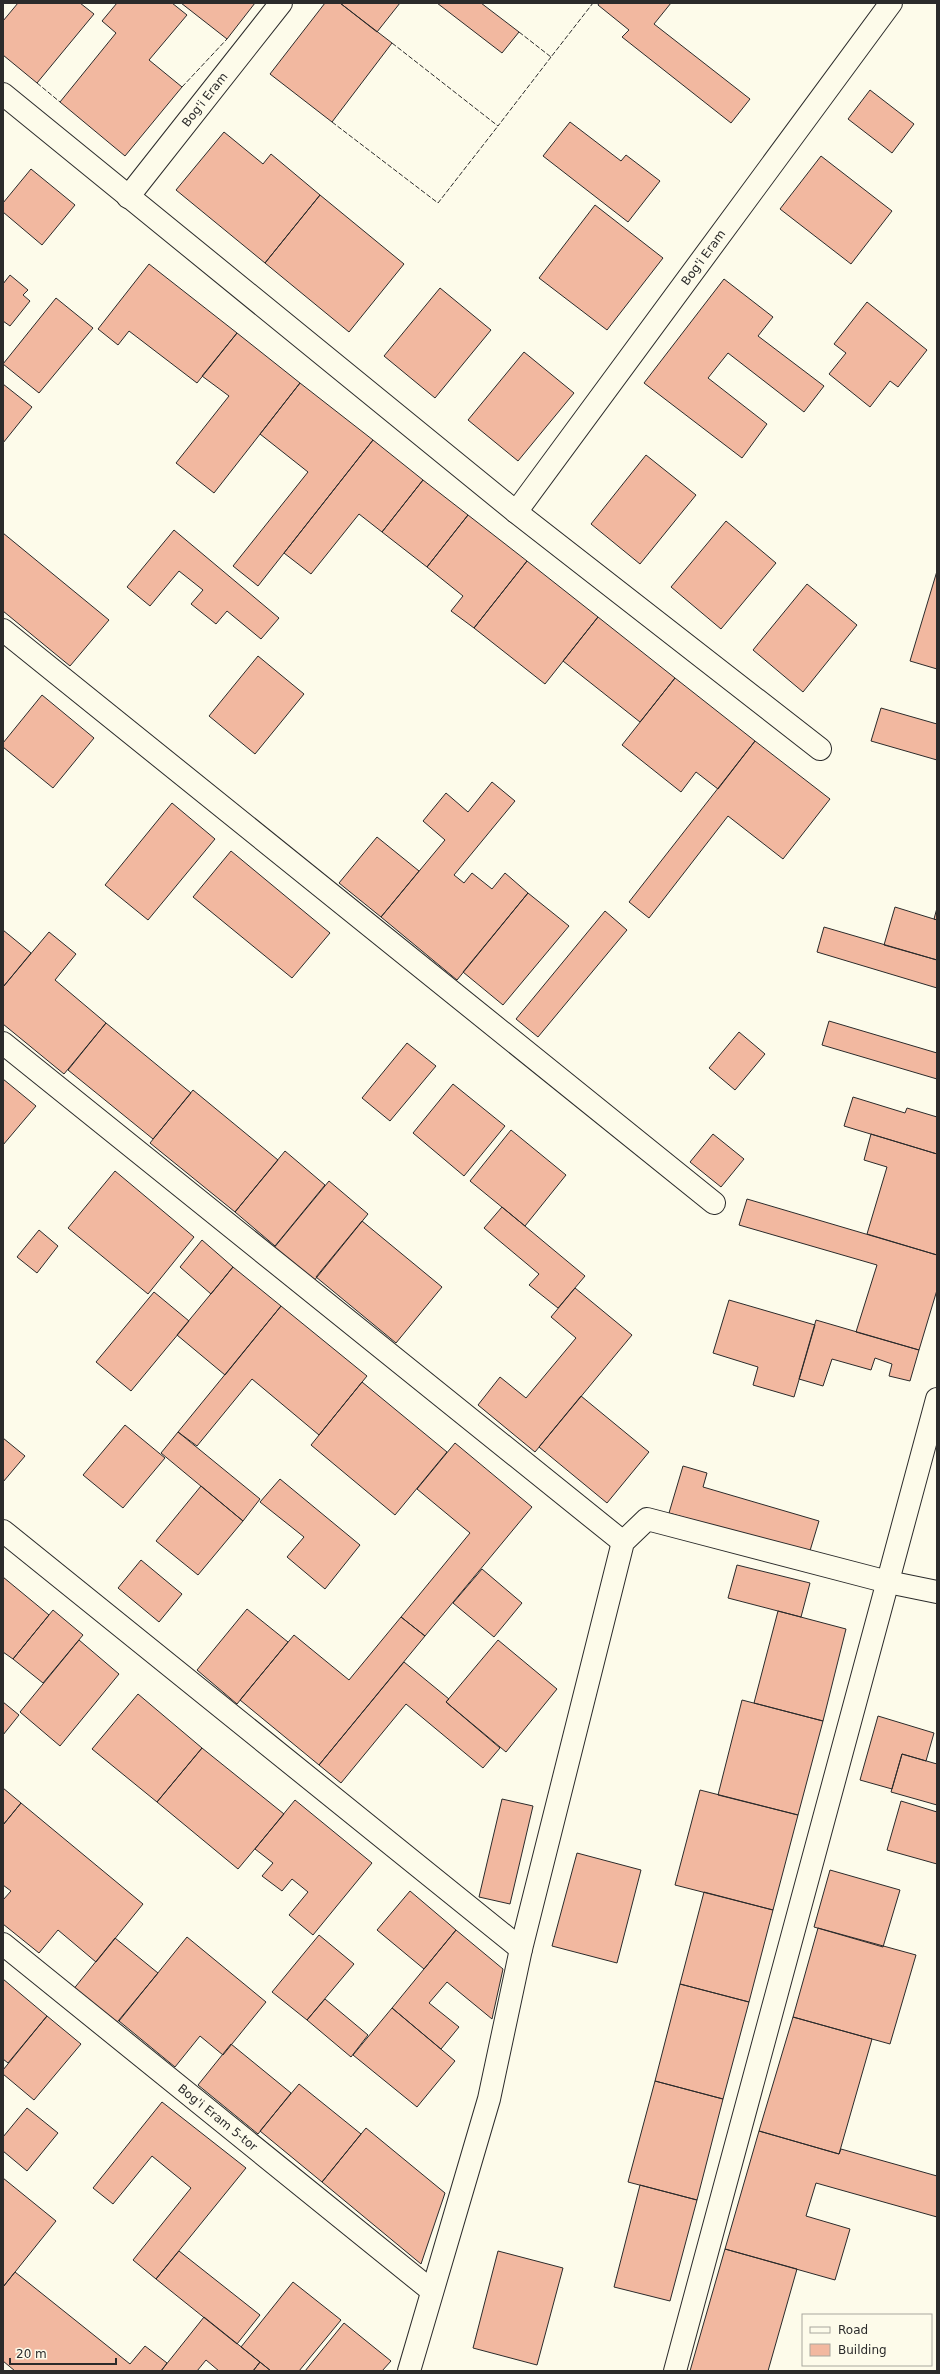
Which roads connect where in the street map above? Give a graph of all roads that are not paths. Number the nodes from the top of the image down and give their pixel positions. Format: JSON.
{"nodes":[{"id":1,"x":281,"y":3,"type":"edge"},
{"id":2,"x":891,"y":3,"type":"edge"},
{"id":3,"x":3,"y":94,"type":"edge"},
{"id":4,"x":128,"y":197,"type":"junction"},
{"id":5,"x":516,"y":512,"type":"junction"},
{"id":6,"x":3,"y":630,"type":"edge"},
{"id":7,"x":820,"y":749,"type":"dead end"},
{"id":8,"x":3,"y":1043,"type":"edge"},
{"id":9,"x":714,"y":1203,"type":"dead end"},
{"id":10,"x":937,"y":1399,"type":"edge"},
{"id":11,"x":3,"y":1531,"type":"edge"},
{"id":12,"x":623,"y":1542,"type":"junction"},
{"id":13,"x":888,"y":1582,"type":"junction"},
{"id":14,"x":937,"y":1592,"type":"edge"},
{"id":15,"x":3,"y":1944,"type":"edge"},
{"id":16,"x":521,"y":1949,"type":"junction"},
{"id":17,"x":432,"y":2291,"type":"junction"},
{"id":18,"x":409,"y":2371,"type":"edge"},
{"id":19,"x":675,"y":2371,"type":"edge"}],
"edges":[{"from":1,"to":4,"type":"street","name":"Bog'i Eram"},
{"from":2,"to":5,"type":"street","name":"Bog'i Eram"},
{"from":3,"to":4,"type":"street"},
{"from":4,"to":5,"type":"street"},
{"from":5,"to":7,"type":"street"},
{"from":6,"to":9,"type":"street"},
{"from":8,"to":12,"type":"street"},
{"from":10,"to":13,"type":"street"},
{"from":11,"to":16,"type":"street"},
{"from":12,"to":13,"type":"street"},
{"from":12,"to":16,"type":"street"},
{"from":13,"to":14,"type":"street"},
{"from":13,"to":19,"type":"street"},
{"from":15,"to":17,"type":"street","name":"Bog'i Eram 5-tor"},
{"from":16,"to":17,"type":"street"},
{"from":17,"to":18,"type":"street"}]}
